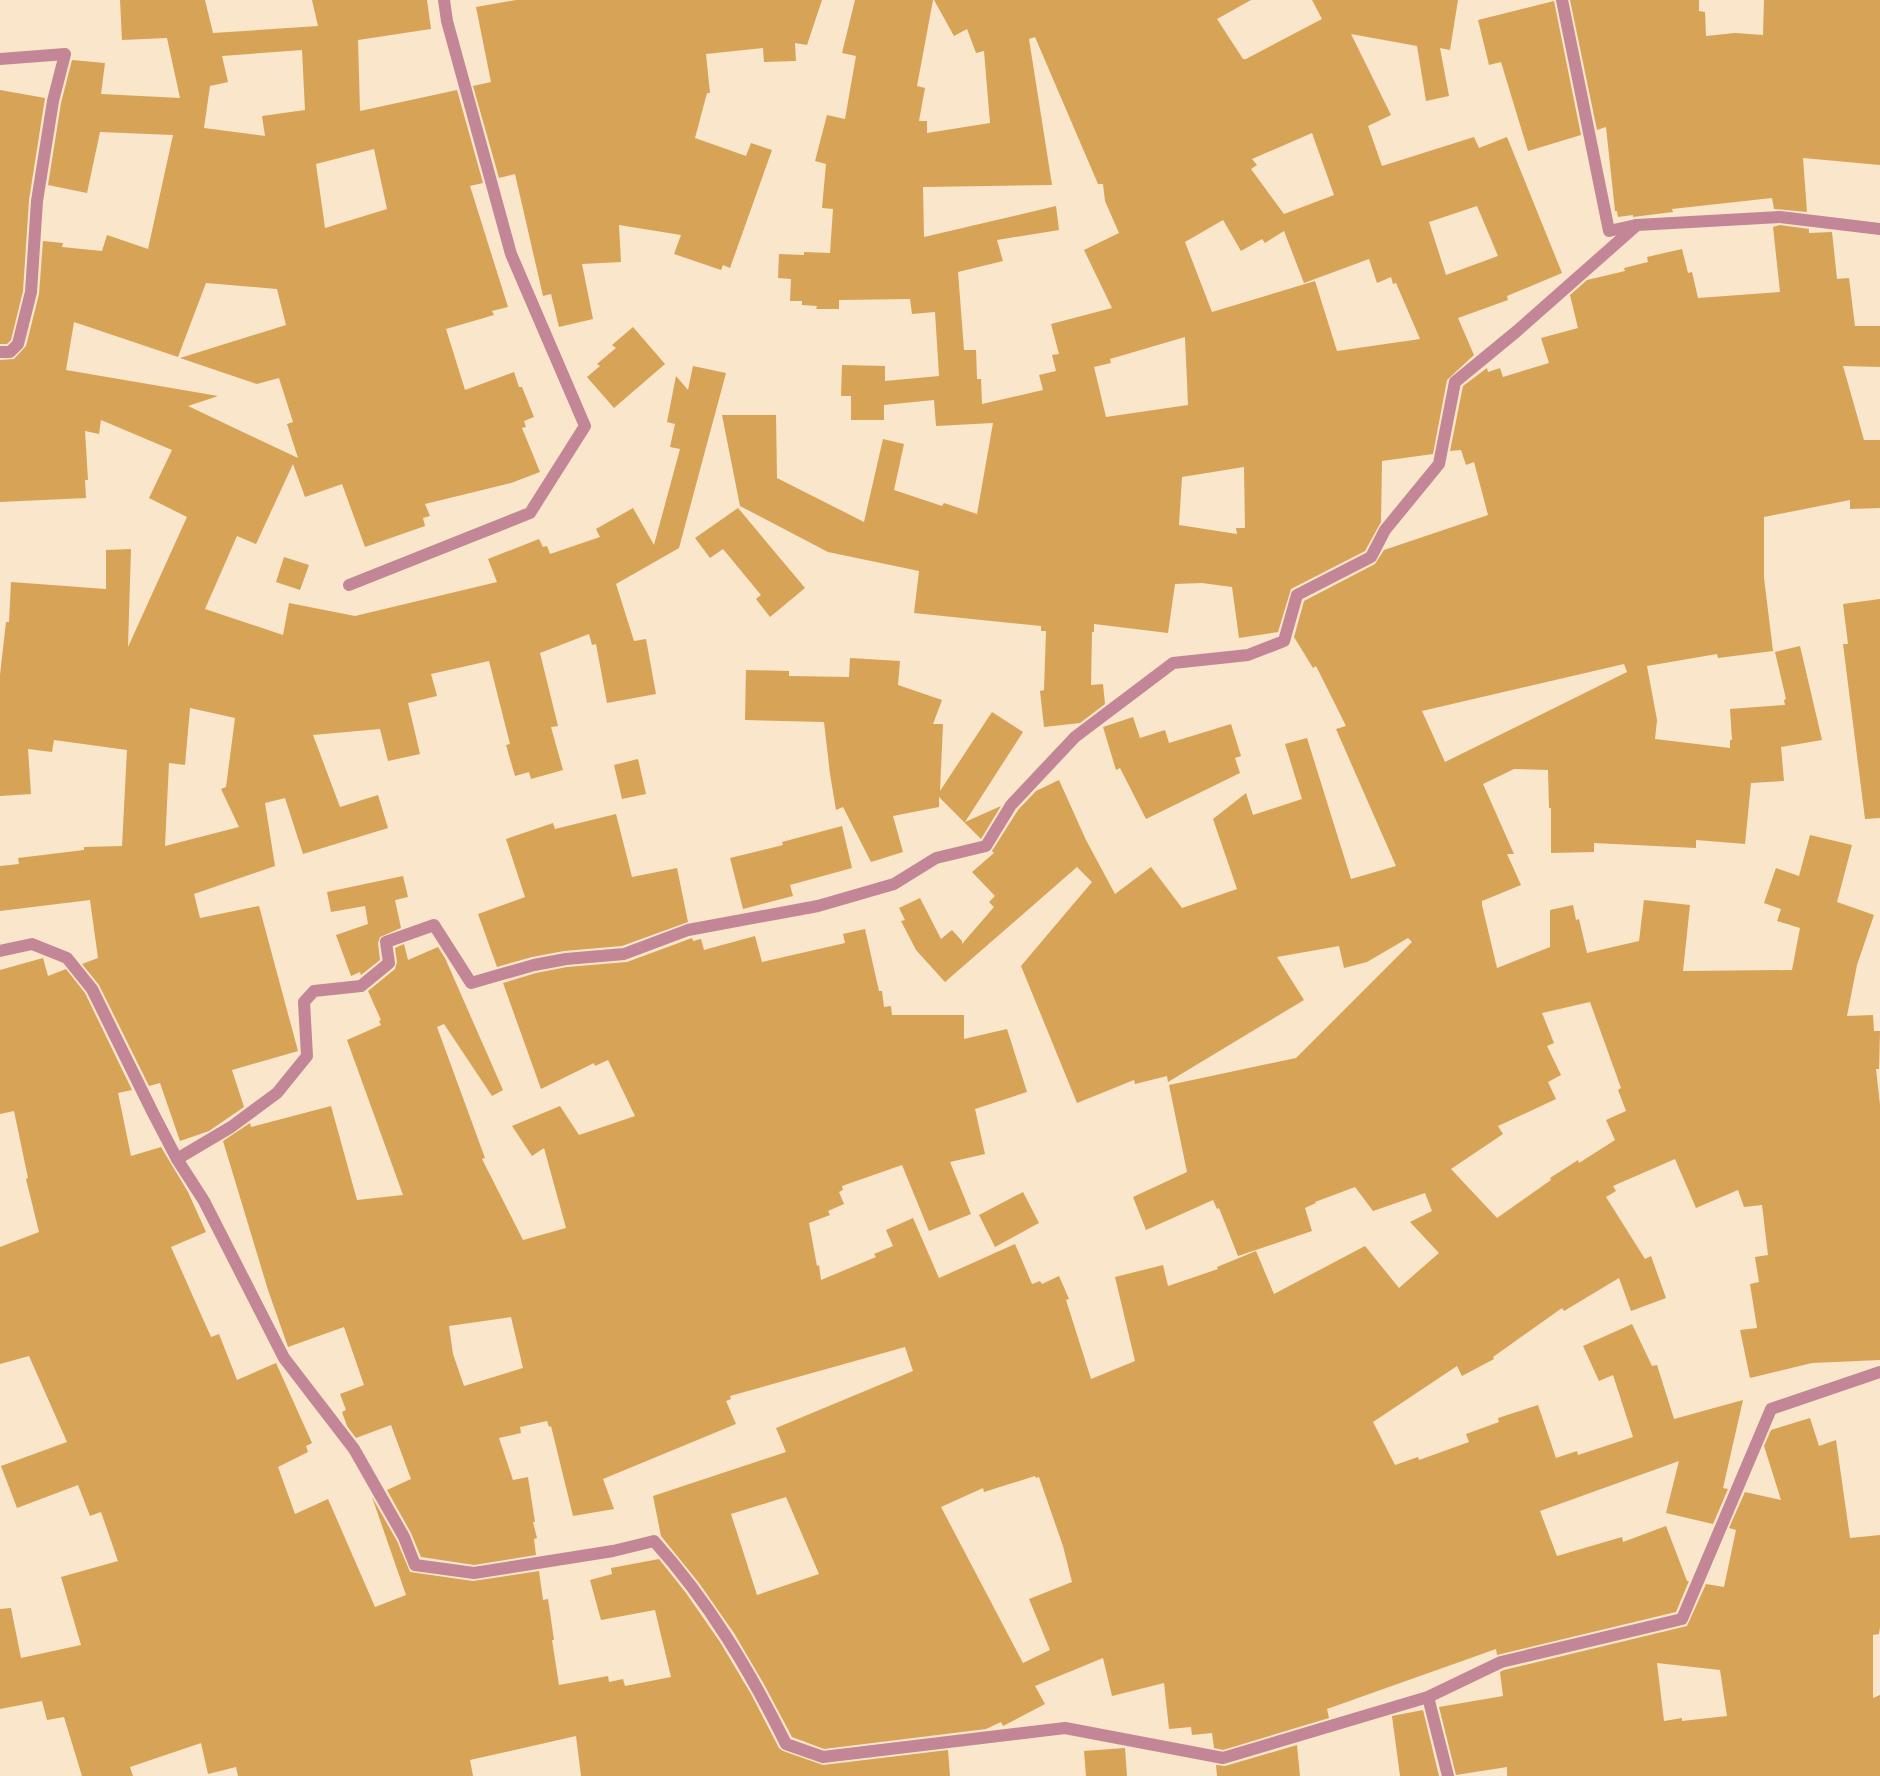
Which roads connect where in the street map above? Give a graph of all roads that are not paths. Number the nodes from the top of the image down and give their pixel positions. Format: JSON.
{"nodes":[{"id":1,"x":444,"y":0,"type":"edge"},
{"id":2,"x":1562,"y":0,"type":"edge"},
{"id":3,"x":0,"y":59,"type":"edge"},
{"id":4,"x":1637,"y":225,"type":"junction"},
{"id":5,"x":1880,"y":229,"type":"edge"},
{"id":6,"x":0,"y":352,"type":"edge"},
{"id":7,"x":349,"y":585,"type":"dead end"},
{"id":8,"x":0,"y":951,"type":"edge"},
{"id":9,"x":177,"y":1159,"type":"junction"},
{"id":10,"x":1880,"y":1372,"type":"edge"},
{"id":11,"x":1428,"y":1697,"type":"junction"},
{"id":12,"x":1448,"y":1776,"type":"edge"}],
"edges":[{"from":1,"to":7,"type":"street"},
{"from":2,"to":4,"type":"street"},
{"from":3,"to":6,"type":"street"},
{"from":4,"to":5,"type":"street"},
{"from":4,"to":9,"type":"street"},
{"from":8,"to":9,"type":"street"},
{"from":9,"to":11,"type":"street"},
{"from":10,"to":11,"type":"street"},
{"from":11,"to":12,"type":"street"}]}
